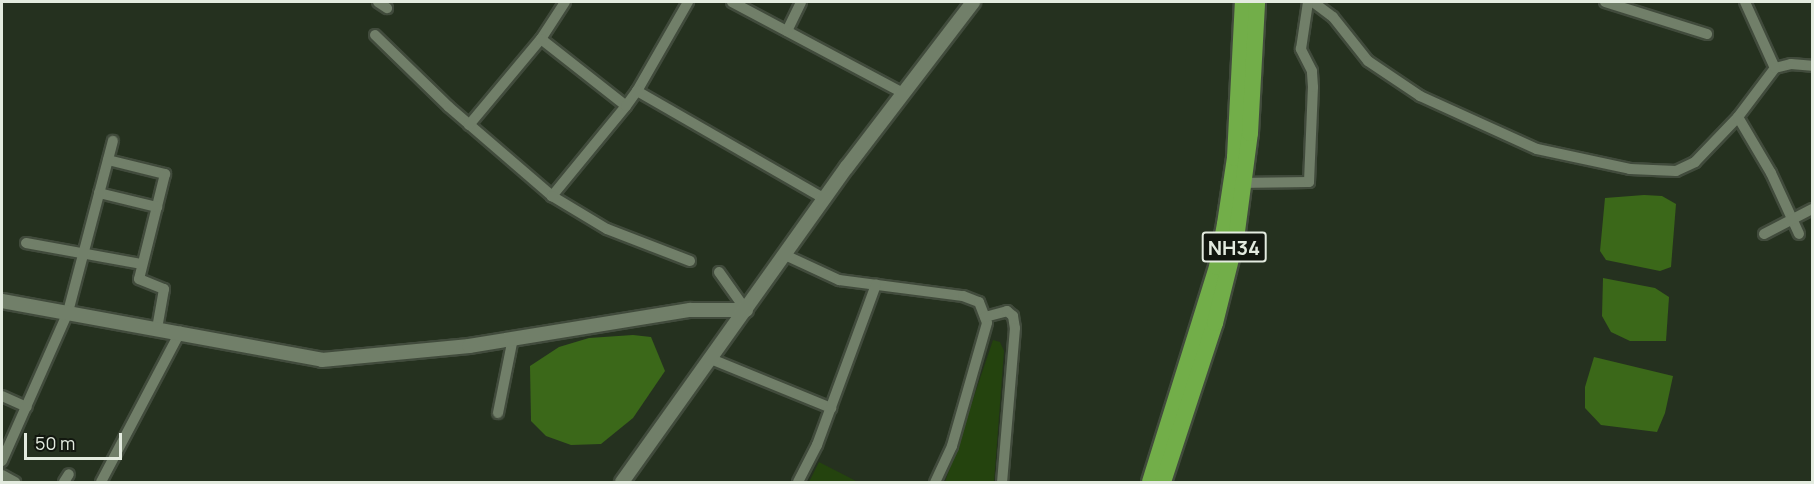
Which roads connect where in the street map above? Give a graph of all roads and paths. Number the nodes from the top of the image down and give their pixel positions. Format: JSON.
{"nodes":[{"id":1,"x":378,"y":2,"type":"edge"},
{"id":2,"x":565,"y":2,"type":"edge"},
{"id":3,"x":688,"y":2,"type":"edge"},
{"id":4,"x":732,"y":2,"type":"edge"},
{"id":5,"x":801,"y":2,"type":"edge"},
{"id":6,"x":973,"y":2,"type":"edge"},
{"id":7,"x":1243,"y":2,"type":"edge"},
{"id":8,"x":1257,"y":2,"type":"edge"},
{"id":9,"x":1311,"y":2,"type":"edge"},
{"id":10,"x":1605,"y":2,"type":"edge"},
{"id":11,"x":1745,"y":2,"type":"edge"},
{"id":12,"x":387,"y":8,"type":"dead end"},
{"id":13,"x":787,"y":31,"type":"junction"},
{"id":14,"x":1707,"y":34,"type":"dead end"},
{"id":15,"x":375,"y":35,"type":"dead end"},
{"id":16,"x":541,"y":39,"type":"junction"},
{"id":17,"x":1812,"y":66,"type":"edge"},
{"id":18,"x":1775,"y":68,"type":"junction"},
{"id":19,"x":637,"y":91,"type":"junction"},
{"id":20,"x":903,"y":93,"type":"junction"},
{"id":21,"x":626,"y":106,"type":"junction"},
{"id":22,"x":1738,"y":117,"type":"junction"},
{"id":23,"x":469,"y":125,"type":"junction"},
{"id":24,"x":113,"y":141,"type":"dead end"},
{"id":25,"x":108,"y":160,"type":"junction"},
{"id":26,"x":1238,"y":183,"type":"junction"},
{"id":27,"x":99,"y":193,"type":"junction"},
{"id":28,"x":552,"y":196,"type":"junction"},
{"id":29,"x":825,"y":199,"type":"junction"},
{"id":30,"x":157,"y":207,"type":"junction"},
{"id":31,"x":1812,"y":209,"type":"edge"},
{"id":32,"x":1791,"y":220,"type":"junction"},
{"id":33,"x":1764,"y":234,"type":"dead end"},
{"id":34,"x":1799,"y":234,"type":"dead end"},
{"id":35,"x":26,"y":243,"type":"dead end"},
{"id":36,"x":84,"y":251,"type":"junction"},
{"id":37,"x":785,"y":255,"type":"junction"},
{"id":38,"x":690,"y":261,"type":"dead end"},
{"id":39,"x":142,"y":264,"type":"junction"},
{"id":40,"x":719,"y":272,"type":"dead end"},
{"id":41,"x":876,"y":285,"type":"junction"},
{"id":42,"x":2,"y":301,"type":"edge"},
{"id":43,"x":746,"y":310,"type":"junction"},
{"id":44,"x":68,"y":312,"type":"junction"},
{"id":45,"x":985,"y":317,"type":"junction"},
{"id":46,"x":157,"y":328,"type":"junction"},
{"id":47,"x":180,"y":332,"type":"junction"},
{"id":48,"x":513,"y":338,"type":"junction"},
{"id":49,"x":711,"y":359,"type":"junction"},
{"id":50,"x":2,"y":396,"type":"edge"},
{"id":51,"x":27,"y":407,"type":"junction"},
{"id":52,"x":831,"y":408,"type":"junction"},
{"id":53,"x":498,"y":413,"type":"dead end"},
{"id":54,"x":2,"y":460,"type":"edge"},
{"id":55,"x":2,"y":475,"type":"edge"},
{"id":56,"x":15,"y":483,"type":"edge"},
{"id":57,"x":101,"y":483,"type":"edge"},
{"id":58,"x":622,"y":483,"type":"edge"},
{"id":59,"x":798,"y":483,"type":"edge"},
{"id":60,"x":935,"y":483,"type":"edge"},
{"id":61,"x":1002,"y":483,"type":"edge"},
{"id":62,"x":1150,"y":483,"type":"edge"},
{"id":63,"x":1163,"y":483,"type":"edge"}],
"edges":[{"from":1,"to":12,"type":"street"},
{"from":2,"to":16,"type":"street"},
{"from":3,"to":19,"type":"street"},
{"from":4,"to":13,"type":"street"},
{"from":5,"to":13,"type":"street"},
{"from":6,"to":20,"type":"street"},
{"from":7,"to":26,"type":"highway","number":"NH34"},
{"from":8,"to":26,"type":"highway","number":"NH34"},
{"from":9,"to":22,"type":"street"},
{"from":9,"to":26,"type":"street"},
{"from":10,"to":14,"type":"street"},
{"from":11,"to":18,"type":"street"},
{"from":13,"to":20,"type":"street"},
{"from":15,"to":23,"type":"street"},
{"from":16,"to":21,"type":"street"},
{"from":16,"to":23,"type":"street"},
{"from":17,"to":18,"type":"street"},
{"from":18,"to":22,"type":"street"},
{"from":19,"to":21,"type":"street"},
{"from":19,"to":29,"type":"street"},
{"from":20,"to":29,"type":"street"},
{"from":21,"to":28,"type":"street"},
{"from":22,"to":32,"type":"street"},
{"from":23,"to":28,"type":"street"},
{"from":24,"to":25,"type":"street"},
{"from":25,"to":27,"type":"street"},
{"from":25,"to":30,"type":"street"},
{"from":26,"to":62,"type":"highway","number":"NH34"},
{"from":26,"to":63,"type":"highway","number":"NH34"},
{"from":27,"to":30,"type":"street"},
{"from":27,"to":36,"type":"street"},
{"from":28,"to":38,"type":"street"},
{"from":29,"to":37,"type":"street"},
{"from":30,"to":39,"type":"street"},
{"from":31,"to":32,"type":"street"},
{"from":32,"to":33,"type":"street"},
{"from":32,"to":34,"type":"street"},
{"from":35,"to":36,"type":"street"},
{"from":36,"to":39,"type":"street"},
{"from":36,"to":44,"type":"street"},
{"from":37,"to":41,"type":"street"},
{"from":37,"to":43,"type":"street"},
{"from":39,"to":46,"type":"street"},
{"from":40,"to":43,"type":"street"},
{"from":41,"to":45,"type":"street"},
{"from":41,"to":52,"type":"street"},
{"from":42,"to":44,"type":"street"},
{"from":43,"to":48,"type":"street"},
{"from":43,"to":49,"type":"street"},
{"from":44,"to":46,"type":"street"},
{"from":44,"to":51,"type":"street"},
{"from":45,"to":60,"type":"street"},
{"from":45,"to":61,"type":"street"},
{"from":46,"to":47,"type":"street"},
{"from":47,"to":48,"type":"street"},
{"from":47,"to":57,"type":"street"},
{"from":48,"to":53,"type":"street"},
{"from":49,"to":52,"type":"street"},
{"from":49,"to":58,"type":"street"},
{"from":50,"to":51,"type":"street"},
{"from":51,"to":54,"type":"street"},
{"from":52,"to":59,"type":"street"},
{"from":55,"to":56,"type":"street"}]}
